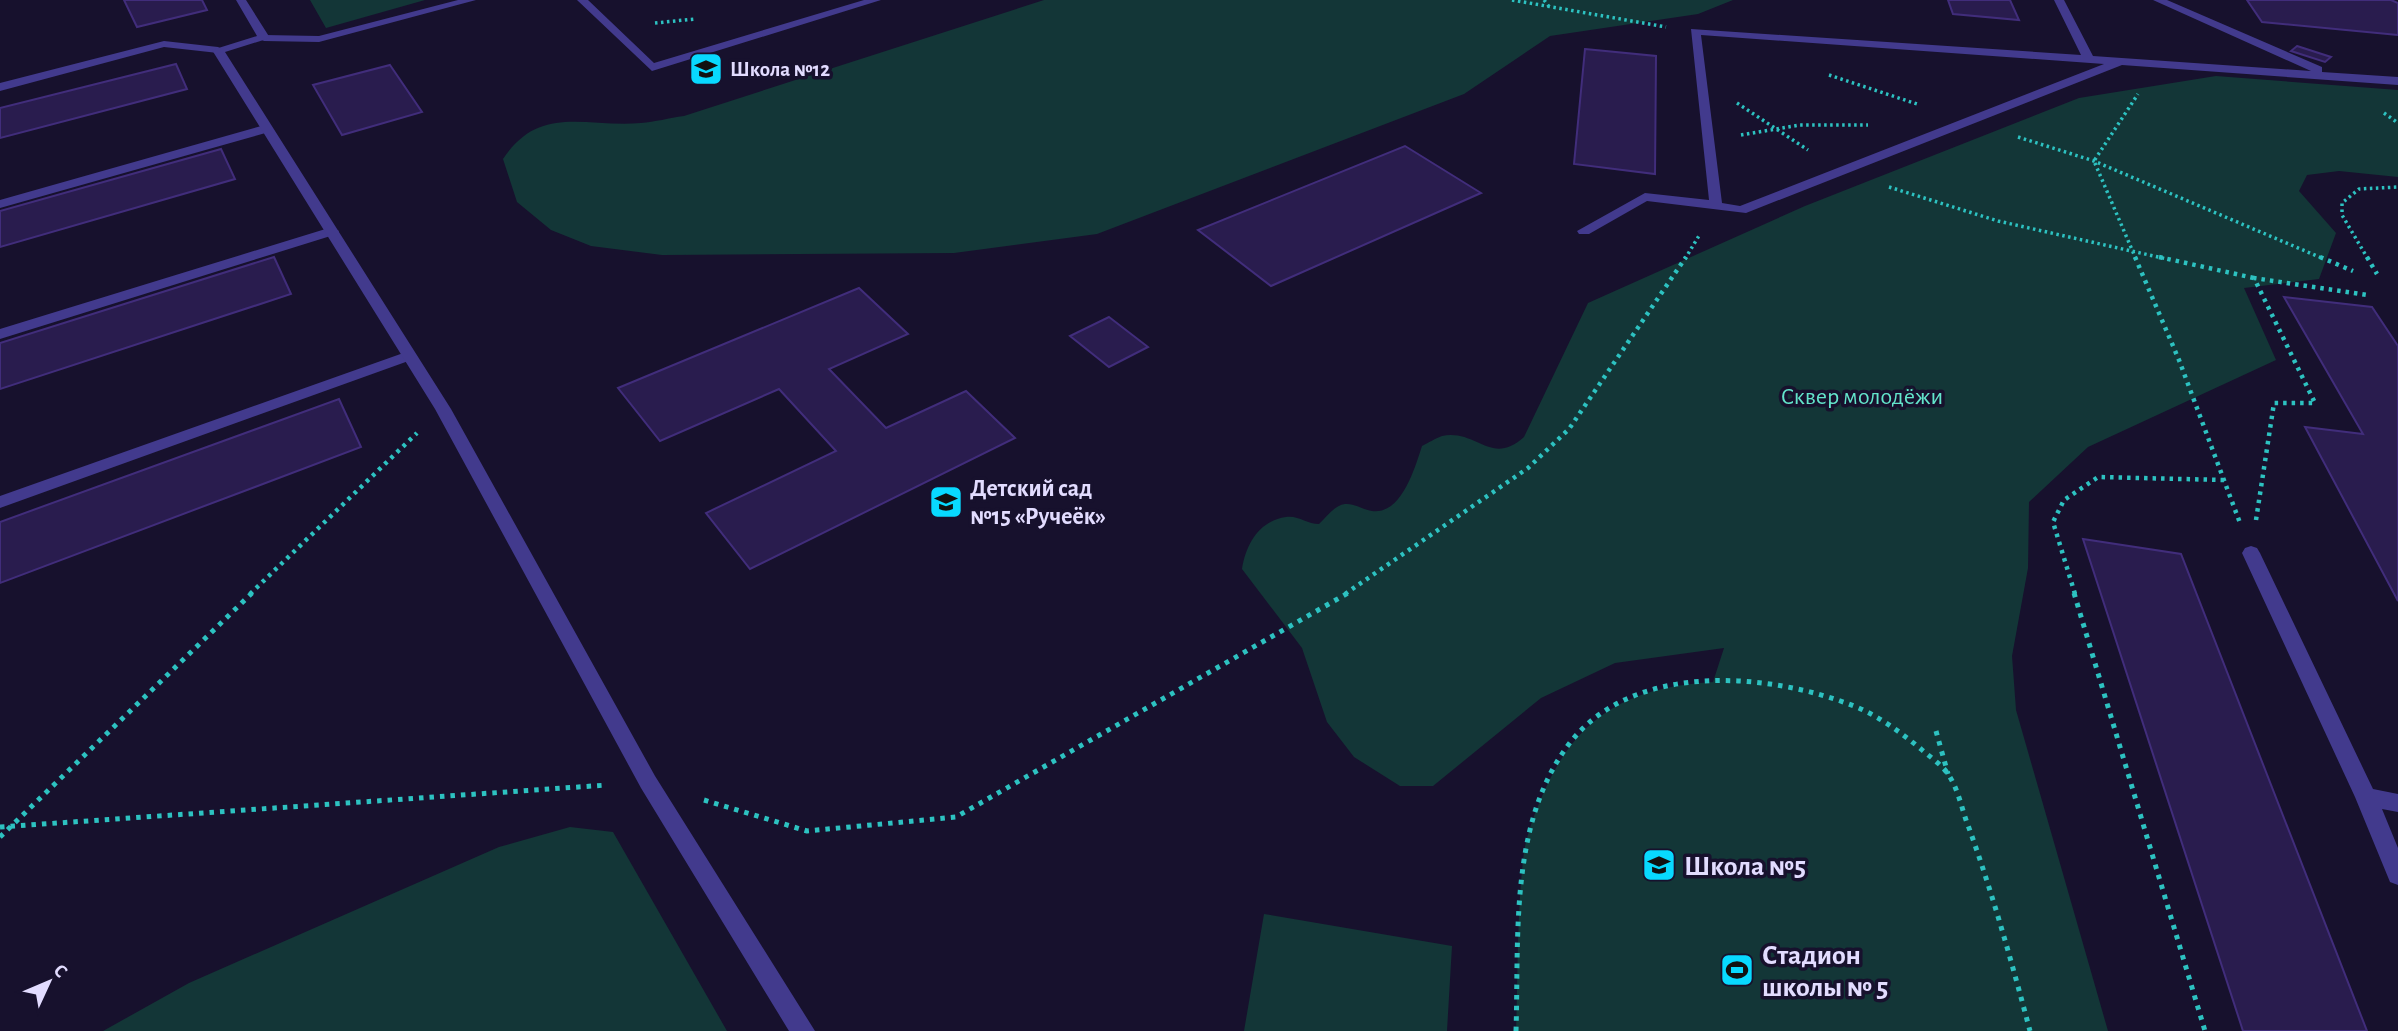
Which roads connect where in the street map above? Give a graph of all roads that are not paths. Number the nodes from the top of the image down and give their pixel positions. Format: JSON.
{"nodes":[{"id":1,"x":242,"y":0,"type":"edge"},
{"id":2,"x":471,"y":0,"type":"edge"},
{"id":3,"x":582,"y":0,"type":"edge"},
{"id":4,"x":876,"y":0,"type":"edge"},
{"id":5,"x":2059,"y":0,"type":"edge"},
{"id":6,"x":2158,"y":0,"type":"edge"},
{"id":7,"x":264,"y":38,"type":"junction"},
{"id":8,"x":218,"y":50,"type":"junction"},
{"id":9,"x":2089,"y":59,"type":"junction"},
{"id":10,"x":2122,"y":61,"type":"junction"},
{"id":11,"x":2332,"y":76,"type":"junction"},
{"id":12,"x":2398,"y":80,"type":"edge"},
{"id":13,"x":0,"y":87,"type":"edge"},
{"id":14,"x":265,"y":129,"type":"junction"},
{"id":15,"x":0,"y":204,"type":"edge"},
{"id":16,"x":1716,"y":206,"type":"junction"},
{"id":17,"x":332,"y":231,"type":"junction"},
{"id":18,"x":1584,"y":231,"type":"dead end"},
{"id":19,"x":0,"y":334,"type":"edge"},
{"id":20,"x":409,"y":356,"type":"junction"},
{"id":21,"x":0,"y":502,"type":"edge"},
{"id":22,"x":2251,"y":553,"type":"road end"},
{"id":23,"x":2366,"y":797,"type":"junction"},
{"id":24,"x":2398,"y":803,"type":"edge"},
{"id":25,"x":2398,"y":875,"type":"edge"},
{"id":26,"x":803,"y":1031,"type":"edge"}],
"edges":[{"from":1,"to":7,"type":"street"},
{"from":2,"to":7,"type":"street"},
{"from":3,"to":4,"type":"street"},
{"from":5,"to":9,"type":"street"},
{"from":6,"to":11,"type":"street"},
{"from":7,"to":8,"type":"street"},
{"from":8,"to":13,"type":"street"},
{"from":8,"to":14,"type":"street"},
{"from":9,"to":10,"type":"street"},
{"from":9,"to":16,"type":"street"},
{"from":10,"to":11,"type":"street"},
{"from":10,"to":16,"type":"street"},
{"from":11,"to":12,"type":"street"},
{"from":14,"to":15,"type":"street"},
{"from":14,"to":17,"type":"street"},
{"from":16,"to":18,"type":"street"},
{"from":17,"to":19,"type":"street"},
{"from":17,"to":20,"type":"street"},
{"from":20,"to":21,"type":"street"},
{"from":20,"to":26,"type":"street"},
{"from":22,"to":23,"type":"street"},
{"from":23,"to":24,"type":"street"},
{"from":23,"to":25,"type":"street"}]}
